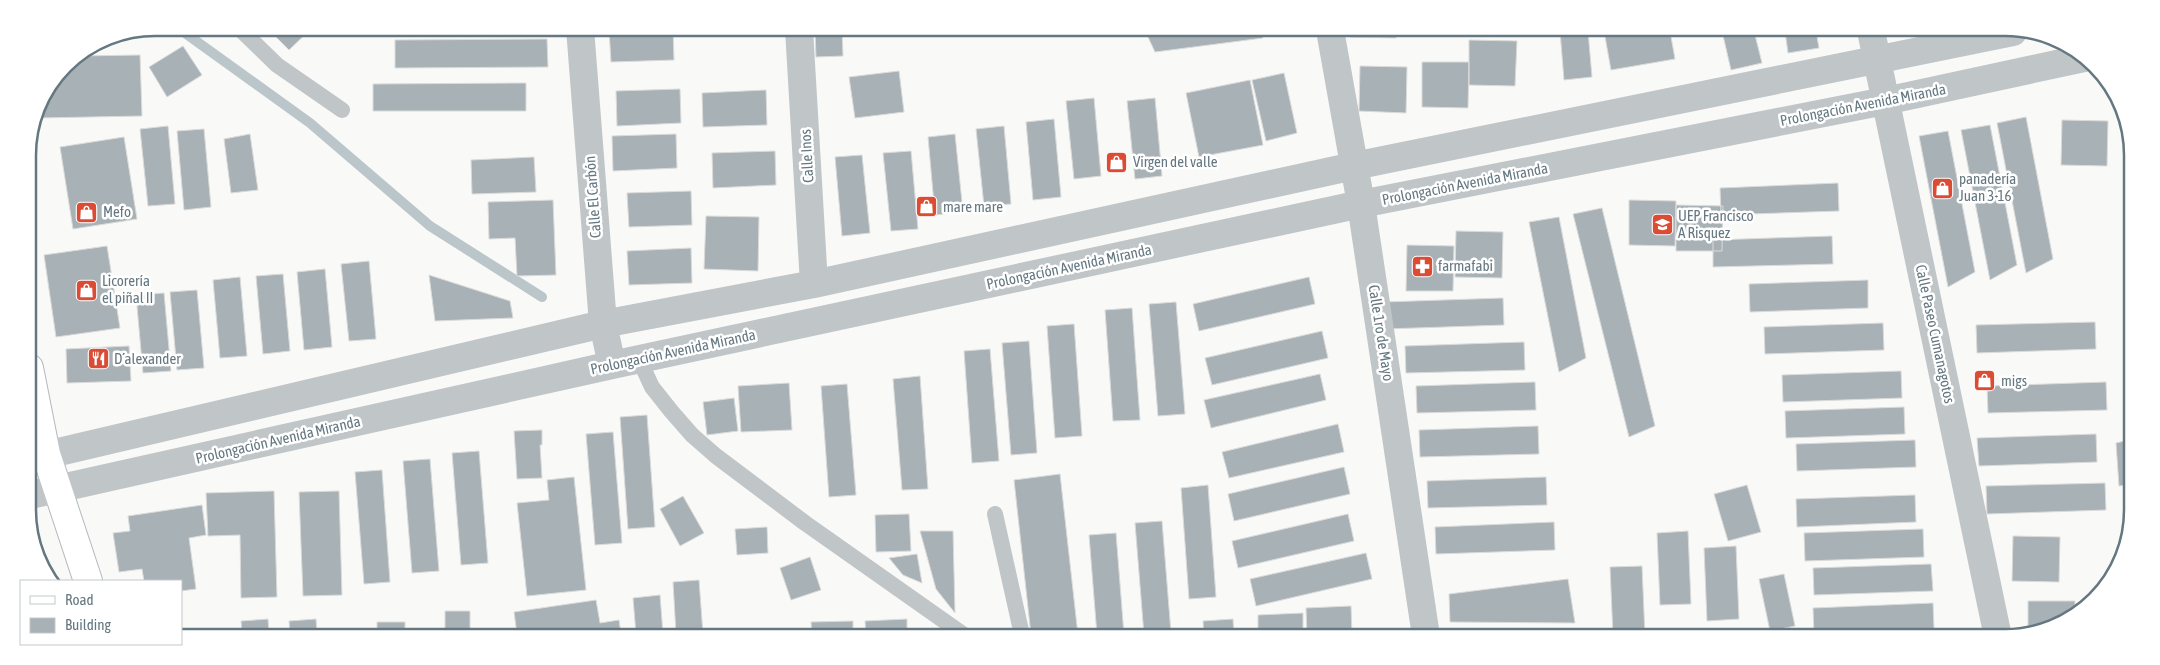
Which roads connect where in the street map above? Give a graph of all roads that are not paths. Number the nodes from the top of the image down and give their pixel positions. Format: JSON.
{"nodes":[{"id":1,"x":1331,"y":36,"type":"edge"},
{"id":2,"x":1872,"y":36,"type":"edge"},
{"id":3,"x":1994,"y":36,"type":"edge"},
{"id":4,"x":248,"y":37,"type":"edge"},
{"id":5,"x":581,"y":37,"type":"edge"},
{"id":6,"x":800,"y":37,"type":"edge"},
{"id":7,"x":1878,"y":60,"type":"junction"},
{"id":8,"x":2075,"y":60,"type":"edge"},
{"id":9,"x":1886,"y":101,"type":"junction"},
{"id":10,"x":342,"y":110,"type":"dead end"},
{"id":11,"x":1354,"y":166,"type":"junction"},
{"id":12,"x":1362,"y":204,"type":"junction"},
{"id":13,"x":814,"y":284,"type":"junction"},
{"id":14,"x":603,"y":324,"type":"junction"},
{"id":15,"x":638,"y":359,"type":"junction"},
{"id":16,"x":612,"y":365,"type":"junction"},
{"id":17,"x":36,"y":438,"type":"edge"},
{"id":18,"x":38,"y":456,"type":"edge"},
{"id":19,"x":57,"y":490,"type":"junction"},
{"id":20,"x":36,"y":494,"type":"edge"},
{"id":21,"x":995,"y":514,"type":"dead end"},
{"id":22,"x":88,"y":580,"type":"edge"},
{"id":23,"x":1425,"y":628,"type":"edge"},
{"id":24,"x":1996,"y":628,"type":"edge"},
{"id":25,"x":955,"y":629,"type":"edge"},
{"id":26,"x":1021,"y":629,"type":"edge"}],
"edges":[{"from":1,"to":11,"type":"street","name":"Calle 1ro de Mayo"},
{"from":2,"to":7,"type":"street","name":"Calle Paseo Cumanagotos"},
{"from":3,"to":7,"type":"street"},
{"from":4,"to":10,"type":"lane"},
{"from":5,"to":14,"type":"street","name":"Calle El Carbón"},
{"from":6,"to":13,"type":"street","name":"Calle Inos"},
{"from":7,"to":9,"type":"street","name":"Calle Paseo Cumanagotos"},
{"from":7,"to":11,"type":"street"},
{"from":8,"to":9,"type":"street","name":"Prolongación Avenida Miranda"},
{"from":9,"to":12,"type":"street","name":"Prolongación Avenida Miranda"},
{"from":9,"to":24,"type":"street","name":"Calle Paseo Cumanagotos"},
{"from":11,"to":12,"type":"street","name":"Calle 1ro de Mayo"},
{"from":11,"to":13,"type":"street"},
{"from":12,"to":15,"type":"street","name":"Prolongación Avenida Miranda"},
{"from":12,"to":23,"type":"street","name":"Calle 1ro de Mayo"},
{"from":13,"to":14,"type":"street"},
{"from":14,"to":16,"type":"street","name":"Calle El Carbón"},
{"from":14,"to":18,"type":"street"},
{"from":15,"to":16,"type":"street","name":"Prolongación Avenida Miranda"},
{"from":15,"to":25,"type":"lane"},
{"from":16,"to":19,"type":"street","name":"Prolongación Avenida Miranda"},
{"from":17,"to":18,"type":"street"},
{"from":18,"to":19,"type":"street"},
{"from":19,"to":20,"type":"street","name":"Prolongación Avenida Miranda"},
{"from":19,"to":22,"type":"street"},
{"from":21,"to":26,"type":"lane"}]}
